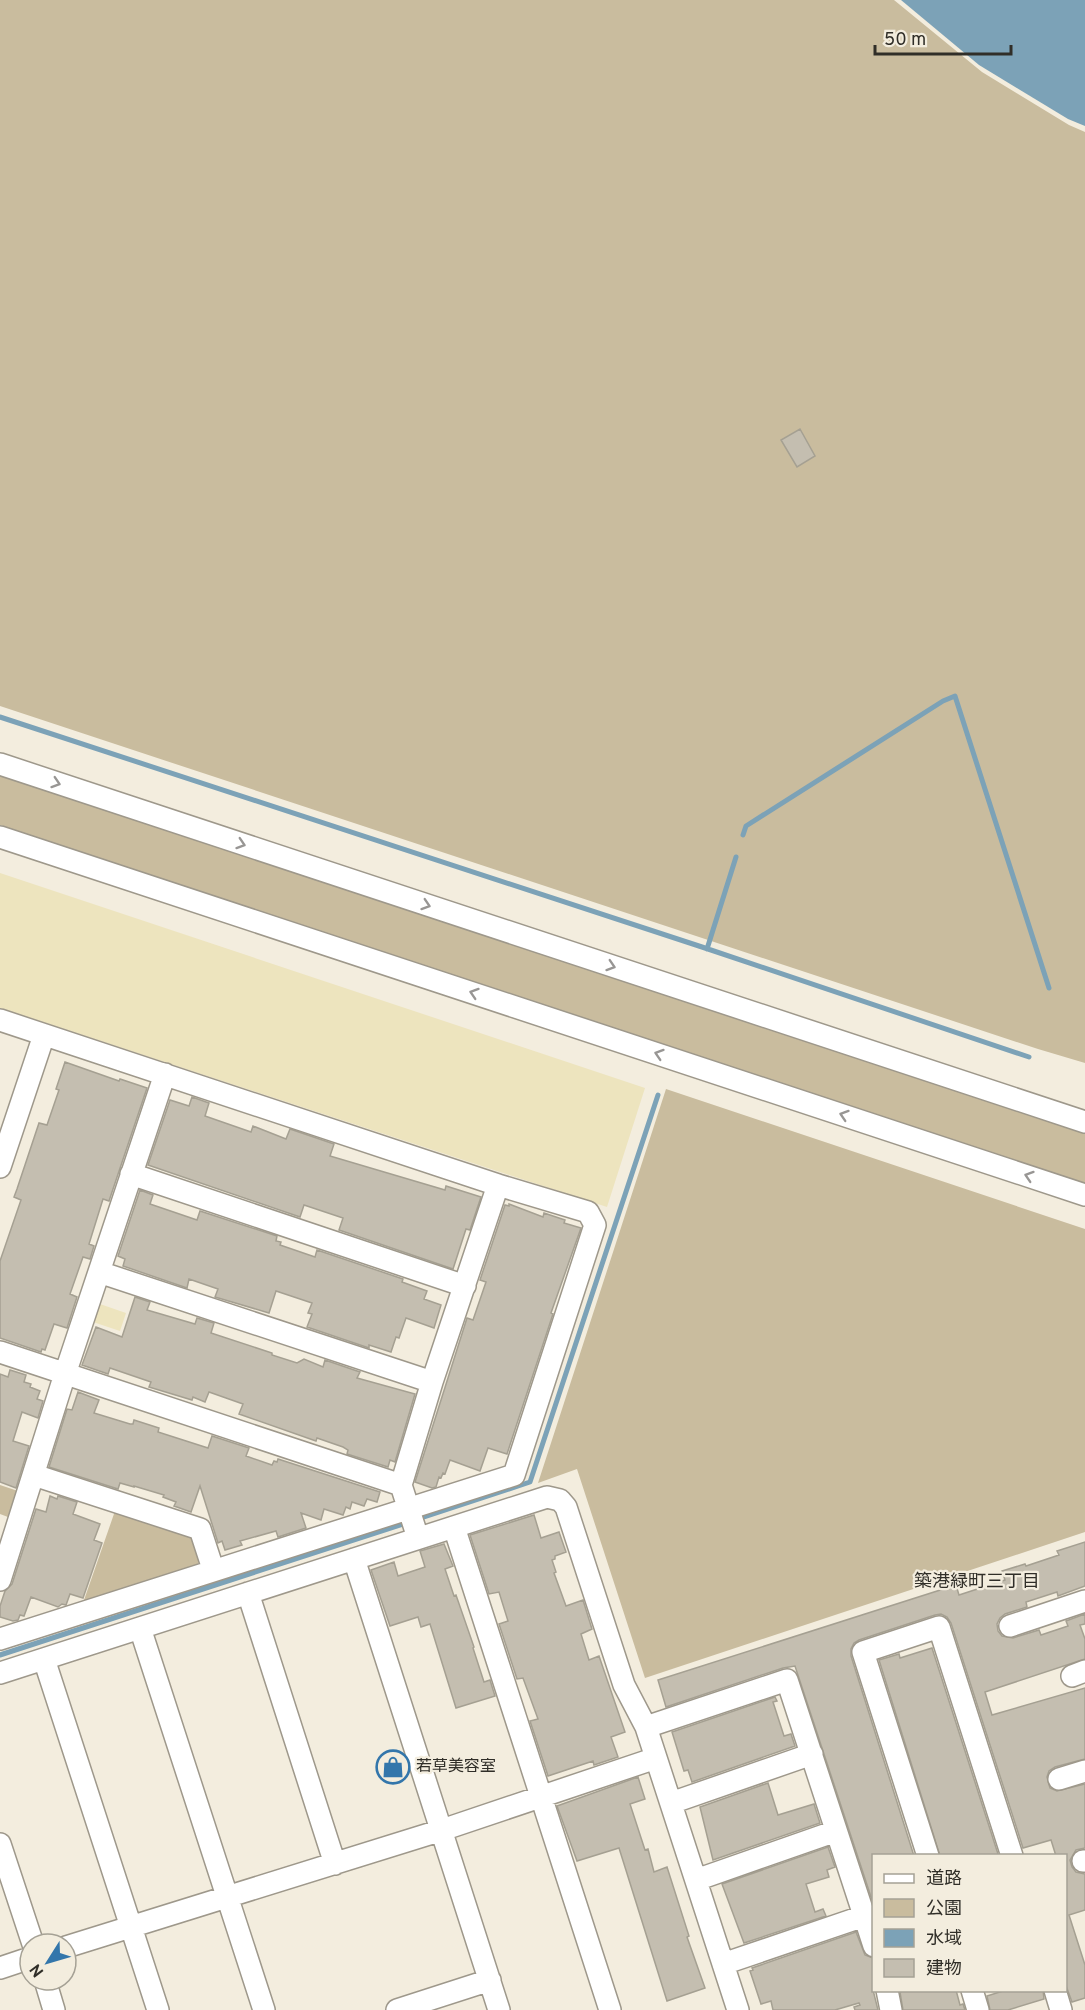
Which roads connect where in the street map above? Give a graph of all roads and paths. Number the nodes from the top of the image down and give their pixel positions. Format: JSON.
{"nodes":[{"id":1,"x":0,"y":764,"type":"edge"},
{"id":2,"x":0,"y":837,"type":"edge"},
{"id":3,"x":0,"y":1020,"type":"edge"},
{"id":4,"x":44,"y":1035,"type":"junction"},
{"id":5,"x":165,"y":1074,"type":"junction"},
{"id":6,"x":1085,"y":1122,"type":"edge"},
{"id":7,"x":0,"y":1167,"type":"edge"},
{"id":8,"x":131,"y":1174,"type":"junction"},
{"id":9,"x":498,"y":1185,"type":"junction"},
{"id":10,"x":1085,"y":1195,"type":"edge"},
{"id":11,"x":99,"y":1272,"type":"junction"},
{"id":12,"x":465,"y":1286,"type":"junction"},
{"id":13,"x":0,"y":1352,"type":"edge"},
{"id":14,"x":65,"y":1374,"type":"junction"},
{"id":15,"x":432,"y":1382,"type":"junction"},
{"id":16,"x":34,"y":1475,"type":"junction"},
{"id":17,"x":401,"y":1485,"type":"junction"},
{"id":18,"x":413,"y":1522,"type":"junction"},
{"id":19,"x":454,"y":1527,"type":"junction"},
{"id":20,"x":354,"y":1559,"type":"junction"},
{"id":21,"x":213,"y":1569,"type":"junction"},
{"id":22,"x":0,"y":1580,"type":"edge"},
{"id":23,"x":248,"y":1593,"type":"junction"},
{"id":24,"x":1085,"y":1601,"type":"edge"},
{"id":25,"x":1010,"y":1626,"type":"dead end"},
{"id":26,"x":140,"y":1628,"type":"junction"},
{"id":27,"x":0,"y":1639,"type":"edge"},
{"id":28,"x":44,"y":1659,"type":"junction"},
{"id":29,"x":0,"y":1673,"type":"edge"},
{"id":30,"x":646,"y":1727,"type":"junction"},
{"id":31,"x":812,"y":1754,"type":"junction"},
{"id":32,"x":656,"y":1758,"type":"junction"},
{"id":33,"x":1085,"y":1771,"type":"edge"},
{"id":34,"x":1059,"y":1779,"type":"dead end"},
{"id":35,"x":540,"y":1796,"type":"junction"},
{"id":36,"x":671,"y":1803,"type":"junction"},
{"id":37,"x":442,"y":1830,"type":"junction"},
{"id":38,"x":837,"y":1831,"type":"junction"},
{"id":39,"x":0,"y":1844,"type":"edge"},
{"id":40,"x":927,"y":1854,"type":"edge"},
{"id":41,"x":1011,"y":1854,"type":"edge"},
{"id":42,"x":335,"y":1863,"type":"junction"},
{"id":43,"x":696,"y":1880,"type":"junction"},
{"id":44,"x":229,"y":1897,"type":"junction"},
{"id":45,"x":864,"y":1916,"type":"junction"},
{"id":46,"x":131,"y":1926,"type":"junction"},
{"id":47,"x":29,"y":1932,"type":"edge"},
{"id":48,"x":78,"y":1943,"type":"edge"},
{"id":49,"x":872,"y":1943,"type":"edge"},
{"id":50,"x":18,"y":1962,"type":"edge"},
{"id":51,"x":723,"y":1964,"type":"junction"},
{"id":52,"x":0,"y":1968,"type":"edge"},
{"id":53,"x":490,"y":1980,"type":"junction"},
{"id":54,"x":49,"y":1992,"type":"edge"},
{"id":55,"x":886,"y":1992,"type":"edge"},
{"id":56,"x":973,"y":1992,"type":"edge"},
{"id":57,"x":1056,"y":1992,"type":"edge"},
{"id":58,"x":54,"y":2010,"type":"edge"},
{"id":59,"x":158,"y":2010,"type":"edge"},
{"id":60,"x":264,"y":2010,"type":"edge"},
{"id":61,"x":397,"y":2010,"type":"edge"},
{"id":62,"x":500,"y":2010,"type":"edge"},
{"id":63,"x":610,"y":2010,"type":"edge"},
{"id":64,"x":738,"y":2010,"type":"edge"},
{"id":65,"x":891,"y":2010,"type":"edge"},
{"id":66,"x":978,"y":2010,"type":"edge"},
{"id":67,"x":1061,"y":2010,"type":"edge"}],
"edges":[{"from":1,"to":6,"type":"street","one_way":true},
{"from":10,"to":2,"type":"street","one_way":true},
{"from":3,"to":4,"type":"street"},
{"from":4,"to":5,"type":"street"},
{"from":4,"to":7,"type":"street"},
{"from":5,"to":8,"type":"street"},
{"from":5,"to":9,"type":"street"},
{"from":8,"to":11,"type":"street"},
{"from":8,"to":12,"type":"street"},
{"from":9,"to":12,"type":"street"},
{"from":9,"to":18,"type":"street"},
{"from":11,"to":14,"type":"street"},
{"from":11,"to":15,"type":"street"},
{"from":12,"to":15,"type":"street"},
{"from":13,"to":14,"type":"street"},
{"from":14,"to":16,"type":"street"},
{"from":14,"to":17,"type":"street"},
{"from":15,"to":17,"type":"street"},
{"from":16,"to":21,"type":"street"},
{"from":16,"to":22,"type":"street"},
{"from":17,"to":18,"type":"street"},
{"from":18,"to":19,"type":"street"},
{"from":18,"to":20,"type":"street"},
{"from":18,"to":21,"type":"street"},
{"from":19,"to":30,"type":"street"},
{"from":19,"to":35,"type":"street"},
{"from":20,"to":23,"type":"street"},
{"from":20,"to":37,"type":"street"},
{"from":21,"to":27,"type":"street"},
{"from":23,"to":26,"type":"street"},
{"from":23,"to":42,"type":"street"},
{"from":24,"to":25,"type":"street"},
{"from":26,"to":28,"type":"street"},
{"from":26,"to":44,"type":"street"},
{"from":28,"to":29,"type":"street"},
{"from":28,"to":46,"type":"street"},
{"from":30,"to":31,"type":"street"},
{"from":30,"to":32,"type":"street"},
{"from":31,"to":36,"type":"street"},
{"from":31,"to":38,"type":"street"},
{"from":32,"to":35,"type":"street"},
{"from":32,"to":36,"type":"street"},
{"from":33,"to":34,"type":"street"},
{"from":35,"to":37,"type":"street"},
{"from":35,"to":63,"type":"street"},
{"from":36,"to":43,"type":"street"},
{"from":37,"to":42,"type":"street"},
{"from":37,"to":53,"type":"street"},
{"from":38,"to":43,"type":"street"},
{"from":38,"to":45,"type":"street"},
{"from":39,"to":47,"type":"street"},
{"from":40,"to":41,"type":"street"},
{"from":42,"to":44,"type":"street"},
{"from":43,"to":51,"type":"street"},
{"from":44,"to":46,"type":"street"},
{"from":44,"to":60,"type":"street"},
{"from":45,"to":49,"type":"street"},
{"from":45,"to":51,"type":"street"},
{"from":46,"to":48,"type":"street"},
{"from":46,"to":59,"type":"street"},
{"from":50,"to":52,"type":"street"},
{"from":51,"to":64,"type":"street"},
{"from":53,"to":61,"type":"street"},
{"from":53,"to":62,"type":"street"},
{"from":54,"to":58,"type":"street"},
{"from":55,"to":65,"type":"street"},
{"from":56,"to":66,"type":"street"},
{"from":57,"to":67,"type":"street"}]}
